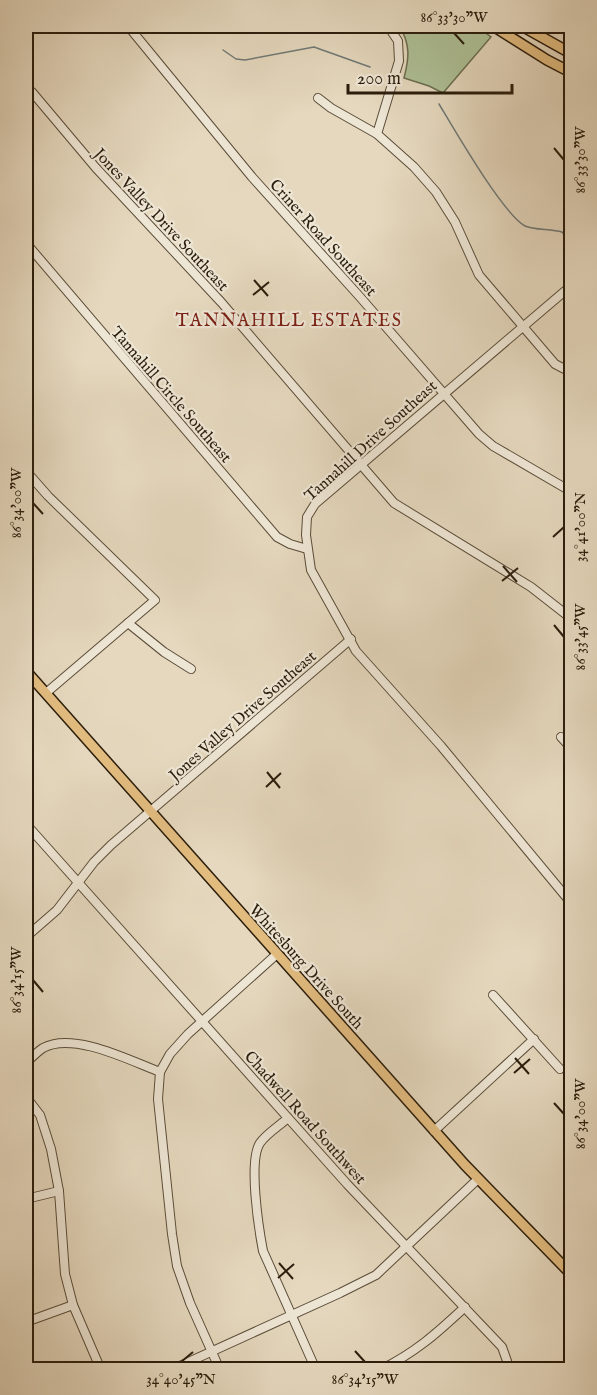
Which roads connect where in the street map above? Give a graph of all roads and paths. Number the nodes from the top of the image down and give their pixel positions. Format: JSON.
{"nodes":[{"id":1,"x":128,"y":26,"type":"edge"},
{"id":2,"x":388,"y":26,"type":"edge"},
{"id":3,"x":493,"y":26,"type":"edge"},
{"id":4,"x":522,"y":26,"type":"edge"},
{"id":5,"x":572,"y":54,"type":"edge"},
{"id":6,"x":572,"y":73,"type":"edge"},
{"id":7,"x":32,"y":92,"type":"dead end"},
{"id":8,"x":318,"y":98,"type":"dead end"},
{"id":9,"x":377,"y":134,"type":"junction"},
{"id":10,"x":26,"y":243,"type":"edge"},
{"id":11,"x":572,"y":285,"type":"edge"},
{"id":12,"x":522,"y":327,"type":"junction"},
{"id":13,"x":572,"y":373,"type":"edge"},
{"id":14,"x":443,"y":393,"type":"junction"},
{"id":15,"x":361,"y":464,"type":"junction"},
{"id":16,"x":26,"y":471,"type":"edge"},
{"id":17,"x":572,"y":492,"type":"edge"},
{"id":18,"x":308,"y":549,"type":"junction"},
{"id":19,"x":572,"y":619,"type":"edge"},
{"id":20,"x":128,"y":623,"type":"junction"},
{"id":21,"x":351,"y":639,"type":"junction"},
{"id":22,"x":191,"y":669,"type":"dead end"},
{"id":23,"x":26,"y":670,"type":"edge"},
{"id":24,"x":46,"y":693,"type":"junction"},
{"id":25,"x":561,"y":737,"type":"dead end"},
{"id":26,"x":572,"y":749,"type":"edge"},
{"id":27,"x":150,"y":811,"type":"junction"},
{"id":28,"x":26,"y":824,"type":"edge"},
{"id":29,"x":78,"y":884,"type":"junction"},
{"id":30,"x":571,"y":902,"type":"edge"},
{"id":31,"x":26,"y":937,"type":"edge"},
{"id":32,"x":277,"y":954,"type":"junction"},
{"id":33,"x":493,"y":995,"type":"dead end"},
{"id":34,"x":202,"y":1022,"type":"junction"},
{"id":35,"x":534,"y":1039,"type":"junction"},
{"id":36,"x":26,"y":1063,"type":"edge"},
{"id":37,"x":560,"y":1068,"type":"dead end"},
{"id":38,"x":160,"y":1072,"type":"junction"},
{"id":39,"x":26,"y":1097,"type":"edge"},
{"id":40,"x":288,"y":1118,"type":"junction"},
{"id":41,"x":434,"y":1131,"type":"junction"},
{"id":42,"x":478,"y":1179,"type":"junction"},
{"id":43,"x":59,"y":1191,"type":"junction"},
{"id":44,"x":26,"y":1199,"type":"edge"},
{"id":45,"x":407,"y":1247,"type":"junction"},
{"id":46,"x":572,"y":1275,"type":"edge"},
{"id":47,"x":73,"y":1305,"type":"junction"},
{"id":48,"x":465,"y":1307,"type":"junction"},
{"id":49,"x":291,"y":1315,"type":"junction"},
{"id":50,"x":26,"y":1322,"type":"edge"},
{"id":51,"x":212,"y":1352,"type":"junction"},
{"id":52,"x":101,"y":1370,"type":"edge"},
{"id":53,"x":171,"y":1370,"type":"edge"},
{"id":54,"x":220,"y":1370,"type":"edge"},
{"id":55,"x":316,"y":1370,"type":"edge"},
{"id":56,"x":380,"y":1370,"type":"edge"},
{"id":57,"x":506,"y":1370,"type":"edge"}],
"edges":[{"from":1,"to":14,"type":"street","name":"Criner Road Southeast"},
{"from":2,"to":9,"type":"street"},
{"from":3,"to":6,"type":"main road"},
{"from":4,"to":5,"type":"main road"},
{"from":7,"to":15,"type":"street","name":"Jones Valley Drive Southeast"},
{"from":8,"to":9,"type":"street"},
{"from":9,"to":12,"type":"street"},
{"from":10,"to":18,"type":"street","name":"Tannahill Circle Southeast"},
{"from":11,"to":12,"type":"street","name":"Tannahill Drive Southeast"},
{"from":12,"to":13,"type":"street"},
{"from":12,"to":14,"type":"street","name":"Tannahill Drive Southeast"},
{"from":14,"to":15,"type":"street","name":"Tannahill Drive Southeast"},
{"from":14,"to":17,"type":"street","name":"Criner Road Southeast"},
{"from":15,"to":18,"type":"street","name":"Tannahill Drive Southeast"},
{"from":15,"to":19,"type":"street","name":"Jones Valley Drive Southeast"},
{"from":16,"to":20,"type":"street"},
{"from":18,"to":21,"type":"street","name":"Tannahill Drive Southeast"},
{"from":20,"to":22,"type":"street"},
{"from":20,"to":24,"type":"street"},
{"from":21,"to":27,"type":"street","name":"Jones Valley Drive Southeast"},
{"from":21,"to":30,"type":"street","name":"Tannahill Drive Southeast"},
{"from":23,"to":24,"type":"main road","name":"Whitesburg Drive South"},
{"from":24,"to":27,"type":"main road","name":"Whitesburg Drive South"},
{"from":25,"to":26,"type":"street"},
{"from":27,"to":29,"type":"street","name":"Jones Valley Drive Southeast"},
{"from":27,"to":32,"type":"main road","name":"Whitesburg Drive South"},
{"from":28,"to":29,"type":"street","name":"Chadwell Road Southwest"},
{"from":29,"to":31,"type":"street","name":"Jones Valley Drive Southeast"},
{"from":29,"to":34,"type":"street","name":"Chadwell Road Southwest"},
{"from":32,"to":34,"type":"street"},
{"from":32,"to":41,"type":"main road","name":"Whitesburg Drive South"},
{"from":33,"to":35,"type":"street"},
{"from":34,"to":38,"type":"street"},
{"from":34,"to":40,"type":"street","name":"Chadwell Road Southwest"},
{"from":35,"to":37,"type":"street"},
{"from":35,"to":41,"type":"street"},
{"from":36,"to":38,"type":"street"},
{"from":38,"to":51,"type":"street"},
{"from":39,"to":43,"type":"street"},
{"from":40,"to":45,"type":"street","name":"Chadwell Road Southwest"},
{"from":40,"to":49,"type":"street"},
{"from":41,"to":42,"type":"main road","name":"Whitesburg Drive South"},
{"from":42,"to":45,"type":"street"},
{"from":42,"to":46,"type":"main road","name":"Whitesburg Drive South"},
{"from":43,"to":44,"type":"street"},
{"from":43,"to":47,"type":"street"},
{"from":45,"to":48,"type":"street","name":"Chadwell Road Southwest"},
{"from":45,"to":49,"type":"street"},
{"from":47,"to":50,"type":"street"},
{"from":47,"to":52,"type":"street"},
{"from":48,"to":56,"type":"street"},
{"from":48,"to":57,"type":"street","name":"Chadwell Road Southwest"},
{"from":49,"to":51,"type":"street"},
{"from":49,"to":55,"type":"street"},
{"from":51,"to":53,"type":"street"},
{"from":51,"to":54,"type":"street"}]}
